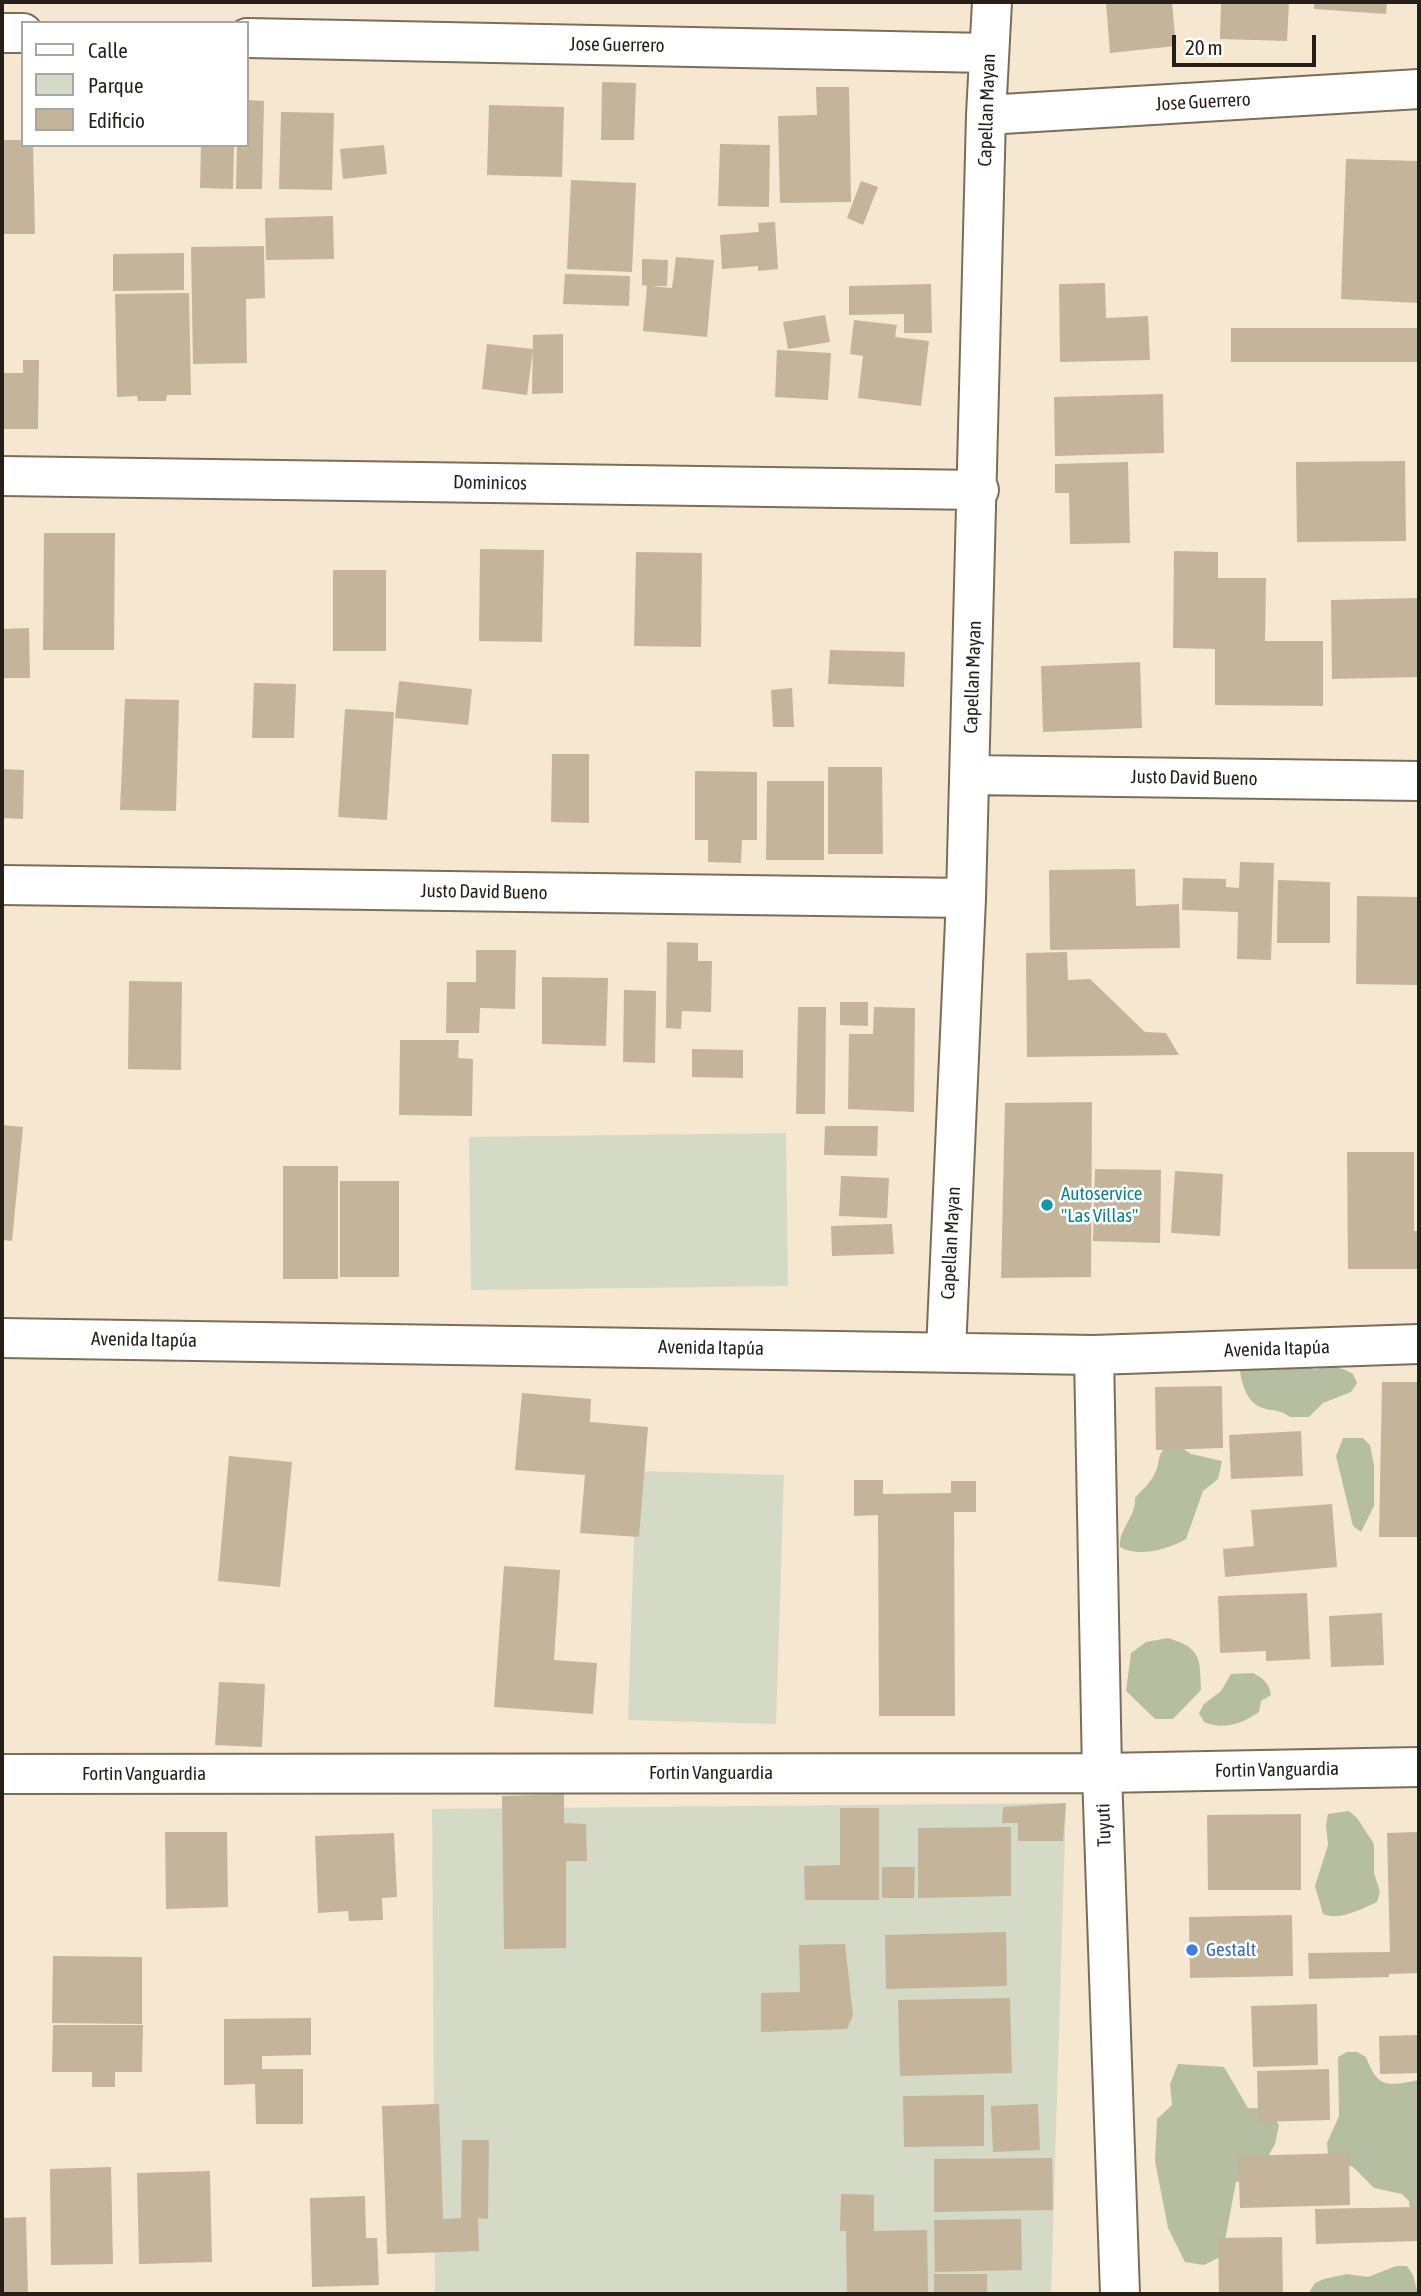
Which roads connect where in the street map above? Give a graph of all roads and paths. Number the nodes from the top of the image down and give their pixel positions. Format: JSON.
{"nodes":[{"id":1,"x":992,"y":2,"type":"edge"},
{"id":2,"x":2,"y":33,"type":"edge"},
{"id":3,"x":21,"y":33,"type":"edge"},
{"id":4,"x":248,"y":38,"type":"edge"},
{"id":5,"x":988,"y":53,"type":"junction"},
{"id":6,"x":1419,"y":89,"type":"edge"},
{"id":7,"x":986,"y":115,"type":"junction"},
{"id":8,"x":2,"y":476,"type":"edge"},
{"id":9,"x":979,"y":489,"type":"junction"},
{"id":10,"x":970,"y":775,"type":"junction"},
{"id":11,"x":1419,"y":781,"type":"edge"},
{"id":12,"x":2,"y":885,"type":"edge"},
{"id":13,"x":967,"y":898,"type":"junction"},
{"id":14,"x":2,"y":1338,"type":"edge"},
{"id":15,"x":1419,"y":1344,"type":"edge"},
{"id":16,"x":946,"y":1351,"type":"junction"},
{"id":17,"x":1094,"y":1355,"type":"junction"},
{"id":18,"x":1419,"y":1767,"type":"edge"},
{"id":19,"x":1102,"y":1773,"type":"junction"},
{"id":20,"x":2,"y":1774,"type":"edge"},
{"id":21,"x":1120,"y":2294,"type":"edge"}],
"edges":[{"from":1,"to":5,"type":"street","name":"Capellan Mayan"},
{"from":2,"to":3,"type":"street"},
{"from":4,"to":5,"type":"street","name":"Jose Guerrero"},
{"from":5,"to":7,"type":"street","name":"Capellan Mayan"},
{"from":6,"to":7,"type":"street","name":"Jose Guerrero"},
{"from":7,"to":9,"type":"street","name":"Capellan Mayan"},
{"from":8,"to":9,"type":"street","name":"Dominicos"},
{"from":9,"to":10,"type":"street","name":"Capellan Mayan"},
{"from":10,"to":11,"type":"street","name":"Justo David Bueno"},
{"from":10,"to":13,"type":"street","name":"Capellan Mayan"},
{"from":12,"to":13,"type":"street","name":"Justo David Bueno"},
{"from":13,"to":16,"type":"street","name":"Capellan Mayan"},
{"from":14,"to":16,"type":"street","name":"Avenida Itapúa"},
{"from":15,"to":17,"type":"street","name":"Avenida Itapúa"},
{"from":16,"to":17,"type":"street","name":"Avenida Itapúa"},
{"from":17,"to":19,"type":"street","name":"Tuyuti"},
{"from":18,"to":19,"type":"street","name":"Fortin Vanguardia"},
{"from":19,"to":20,"type":"street","name":"Fortin Vanguardia"},
{"from":19,"to":21,"type":"street","name":"Tuyuti"}]}
